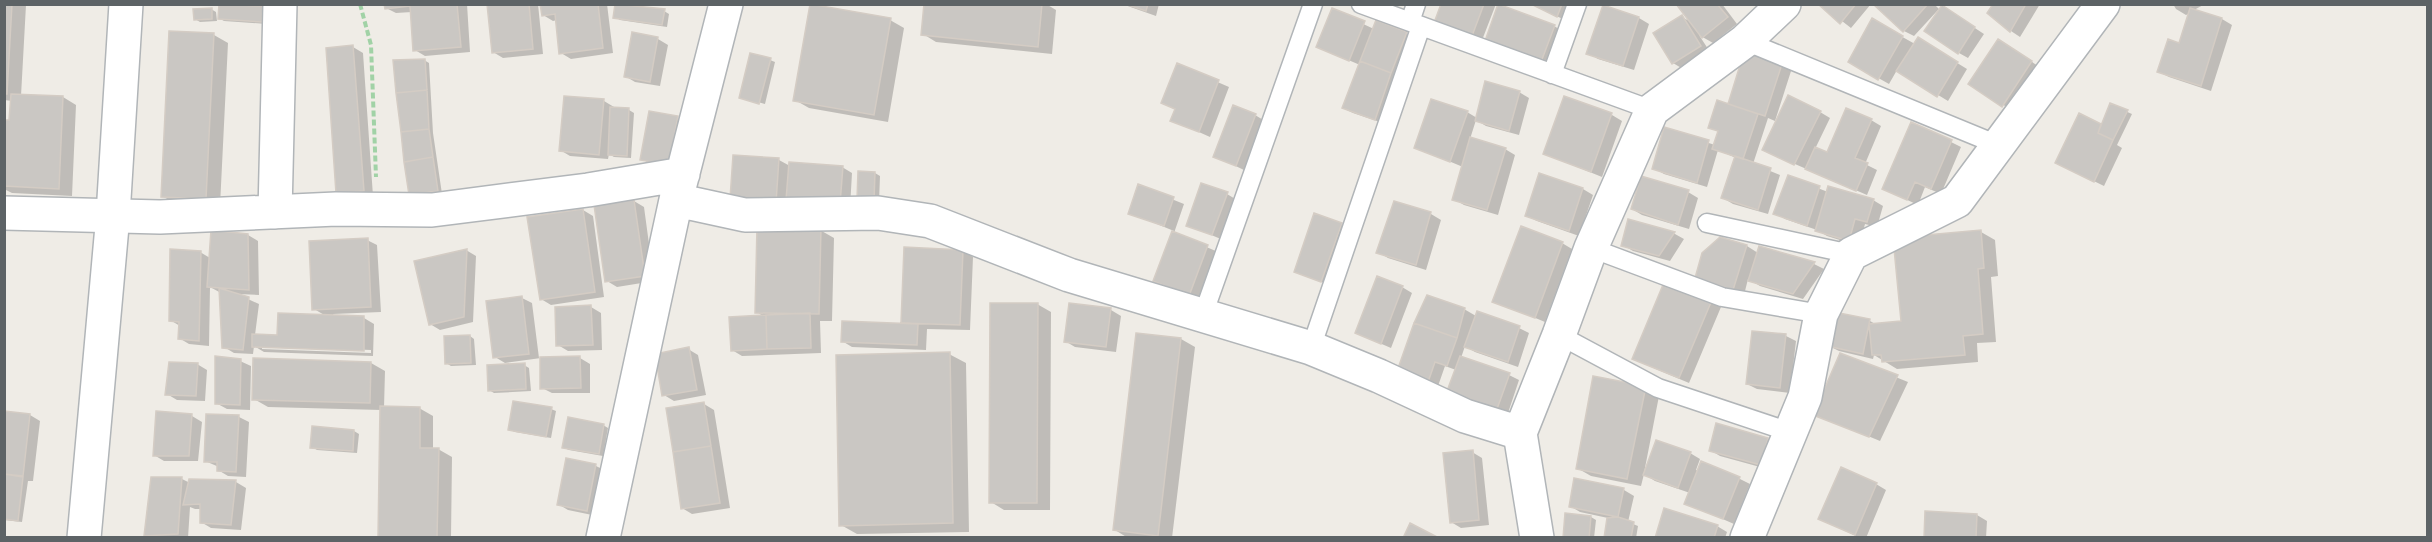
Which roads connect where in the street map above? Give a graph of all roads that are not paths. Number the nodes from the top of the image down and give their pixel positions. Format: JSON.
{"nodes":[{"id":1,"x":126,"y":4,"type":"edge"},
{"id":2,"x":280,"y":4,"type":"edge"},
{"id":3,"x":726,"y":4,"type":"edge"},
{"id":4,"x":1313,"y":4,"type":"edge"},
{"id":5,"x":1360,"y":4,"type":"edge"},
{"id":6,"x":1416,"y":4,"type":"edge"},
{"id":7,"x":1577,"y":4,"type":"edge"},
{"id":8,"x":1784,"y":4,"type":"edge"},
{"id":9,"x":2103,"y":4,"type":"edge"},
{"id":10,"x":1415,"y":24,"type":"junction"},
{"id":11,"x":1745,"y":41,"type":"junction"},
{"id":12,"x":1552,"y":74,"type":"junction"},
{"id":13,"x":1652,"y":111,"type":"junction"},
{"id":14,"x":1998,"y":145,"type":"junction"},
{"id":15,"x":680,"y":187,"type":"junction"},
{"id":16,"x":274,"y":212,"type":"junction"},
{"id":17,"x":4,"y":213,"type":"edge"},
{"id":18,"x":113,"y":215,"type":"junction"},
{"id":19,"x":1707,"y":223,"type":"dead end"},
{"id":20,"x":1590,"y":248,"type":"junction"},
{"id":21,"x":1851,"y":254,"type":"junction"},
{"id":22,"x":1821,"y":314,"type":"junction"},
{"id":23,"x":1203,"y":315,"type":"junction"},
{"id":24,"x":1559,"y":335,"type":"junction"},
{"id":25,"x":1311,"y":348,"type":"junction"},
{"id":26,"x":1790,"y":432,"type":"junction"},
{"id":27,"x":1520,"y":433,"type":"junction"},
{"id":28,"x":84,"y":537,"type":"edge"},
{"id":29,"x":603,"y":537,"type":"edge"},
{"id":30,"x":1537,"y":537,"type":"edge"},
{"id":31,"x":1747,"y":537,"type":"edge"}],
"edges":[{"from":1,"to":18,"type":"street"},
{"from":2,"to":16,"type":"street"},
{"from":3,"to":15,"type":"street"},
{"from":4,"to":23,"type":"lane"},
{"from":5,"to":10,"type":"lane"},
{"from":6,"to":10,"type":"lane"},
{"from":7,"to":12,"type":"lane"},
{"from":8,"to":11,"type":"street"},
{"from":9,"to":14,"type":"street"},
{"from":10,"to":12,"type":"lane"},
{"from":10,"to":25,"type":"lane"},
{"from":11,"to":13,"type":"street"},
{"from":11,"to":14,"type":"lane"},
{"from":12,"to":13,"type":"lane"},
{"from":13,"to":20,"type":"street"},
{"from":14,"to":21,"type":"street"},
{"from":15,"to":16,"type":"street"},
{"from":15,"to":23,"type":"street"},
{"from":15,"to":29,"type":"street"},
{"from":16,"to":18,"type":"street"},
{"from":17,"to":18,"type":"street"},
{"from":18,"to":28,"type":"street"},
{"from":19,"to":21,"type":"lane"},
{"from":20,"to":22,"type":"lane"},
{"from":20,"to":24,"type":"street"},
{"from":21,"to":22,"type":"street"},
{"from":22,"to":26,"type":"street"},
{"from":23,"to":25,"type":"street"},
{"from":24,"to":26,"type":"lane"},
{"from":24,"to":27,"type":"street"},
{"from":25,"to":27,"type":"street"},
{"from":26,"to":31,"type":"street"},
{"from":27,"to":30,"type":"street"}]}
